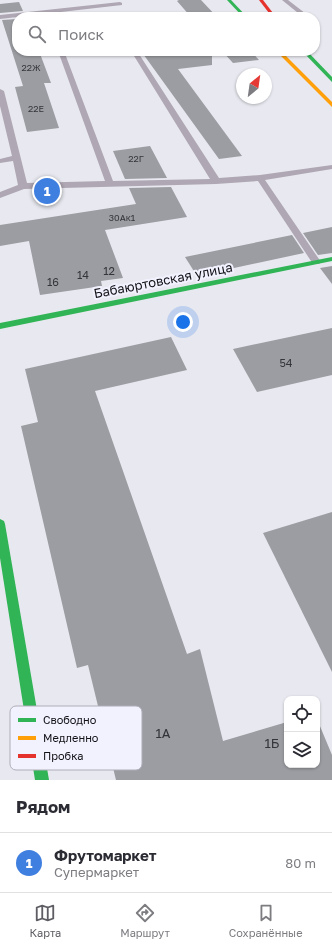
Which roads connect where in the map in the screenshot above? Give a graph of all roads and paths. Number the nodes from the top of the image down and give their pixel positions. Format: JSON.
{"nodes":[{"id":1,"x":230,"y":0,"type":"edge"},
{"id":2,"x":261,"y":0,"type":"edge"},
{"id":3,"x":286,"y":0,"type":"edge"},
{"id":4,"x":120,"y":4,"type":"dead end"},
{"id":5,"x":46,"y":12,"type":"edge"},
{"id":6,"x":241,"y":12,"type":"edge"},
{"id":7,"x":270,"y":12,"type":"edge"},
{"id":8,"x":301,"y":12,"type":"edge"},
{"id":9,"x":12,"y":16,"type":"edge"},
{"id":10,"x":0,"y":17,"type":"edge"},
{"id":11,"x":63,"y":56,"type":"edge"},
{"id":12,"x":137,"y":56,"type":"edge"},
{"id":13,"x":283,"y":56,"type":"edge"},
{"id":14,"x":309,"y":56,"type":"edge"},
{"id":15,"x":332,"y":80,"type":"edge"},
{"id":16,"x":0,"y":90,"type":"edge"},
{"id":17,"x":1,"y":101,"type":"edge"},
{"id":18,"x":332,"y":105,"type":"edge"},
{"id":19,"x":16,"y":158,"type":"junction"},
{"id":20,"x":0,"y":161,"type":"edge"},
{"id":21,"x":332,"y":168,"type":"edge"},
{"id":22,"x":260,"y":178,"type":"junction"},
{"id":23,"x":216,"y":181,"type":"junction"},
{"id":24,"x":110,"y":184,"type":"junction"},
{"id":25,"x":23,"y":186,"type":"junction"},
{"id":26,"x":0,"y":190,"type":"edge"},
{"id":27,"x":0,"y":195,"type":"edge"},
{"id":28,"x":332,"y":259,"type":"edge"},
{"id":29,"x":316,"y":262,"type":"junction"},
{"id":30,"x":0,"y":326,"type":"edge"},
{"id":31,"x":0,"y":524,"type":"edge"},
{"id":32,"x":30,"y":706,"type":"edge"},
{"id":33,"x":40,"y":770,"type":"edge"},
{"id":34,"x":42,"y":780,"type":"edge"}],
"edges":[{"from":1,"to":6,"type":"street"},
{"from":2,"to":7,"type":"street"},
{"from":3,"to":8,"type":"lane"},
{"from":4,"to":5,"type":"lane"},
{"from":9,"to":10,"type":"lane"},
{"from":11,"to":24,"type":"lane"},
{"from":12,"to":23,"type":"lane"},
{"from":13,"to":18,"type":"street"},
{"from":14,"to":15,"type":"street"},
{"from":16,"to":17,"type":"lane"},
{"from":17,"to":19,"type":"lane"},
{"from":19,"to":20,"type":"lane"},
{"from":19,"to":25,"type":"lane"},
{"from":21,"to":22,"type":"lane"},
{"from":22,"to":23,"type":"lane"},
{"from":22,"to":29,"type":"lane"},
{"from":23,"to":24,"type":"lane"},
{"from":24,"to":25,"type":"lane"},
{"from":25,"to":26,"type":"lane"},
{"from":25,"to":27,"type":"lane"},
{"from":28,"to":29,"type":"street","name":"Бабаюртовская улица"},
{"from":29,"to":30,"type":"street","name":"Бабаюртовская улица"},
{"from":31,"to":32,"type":"street"},
{"from":33,"to":34,"type":"street"}]}
